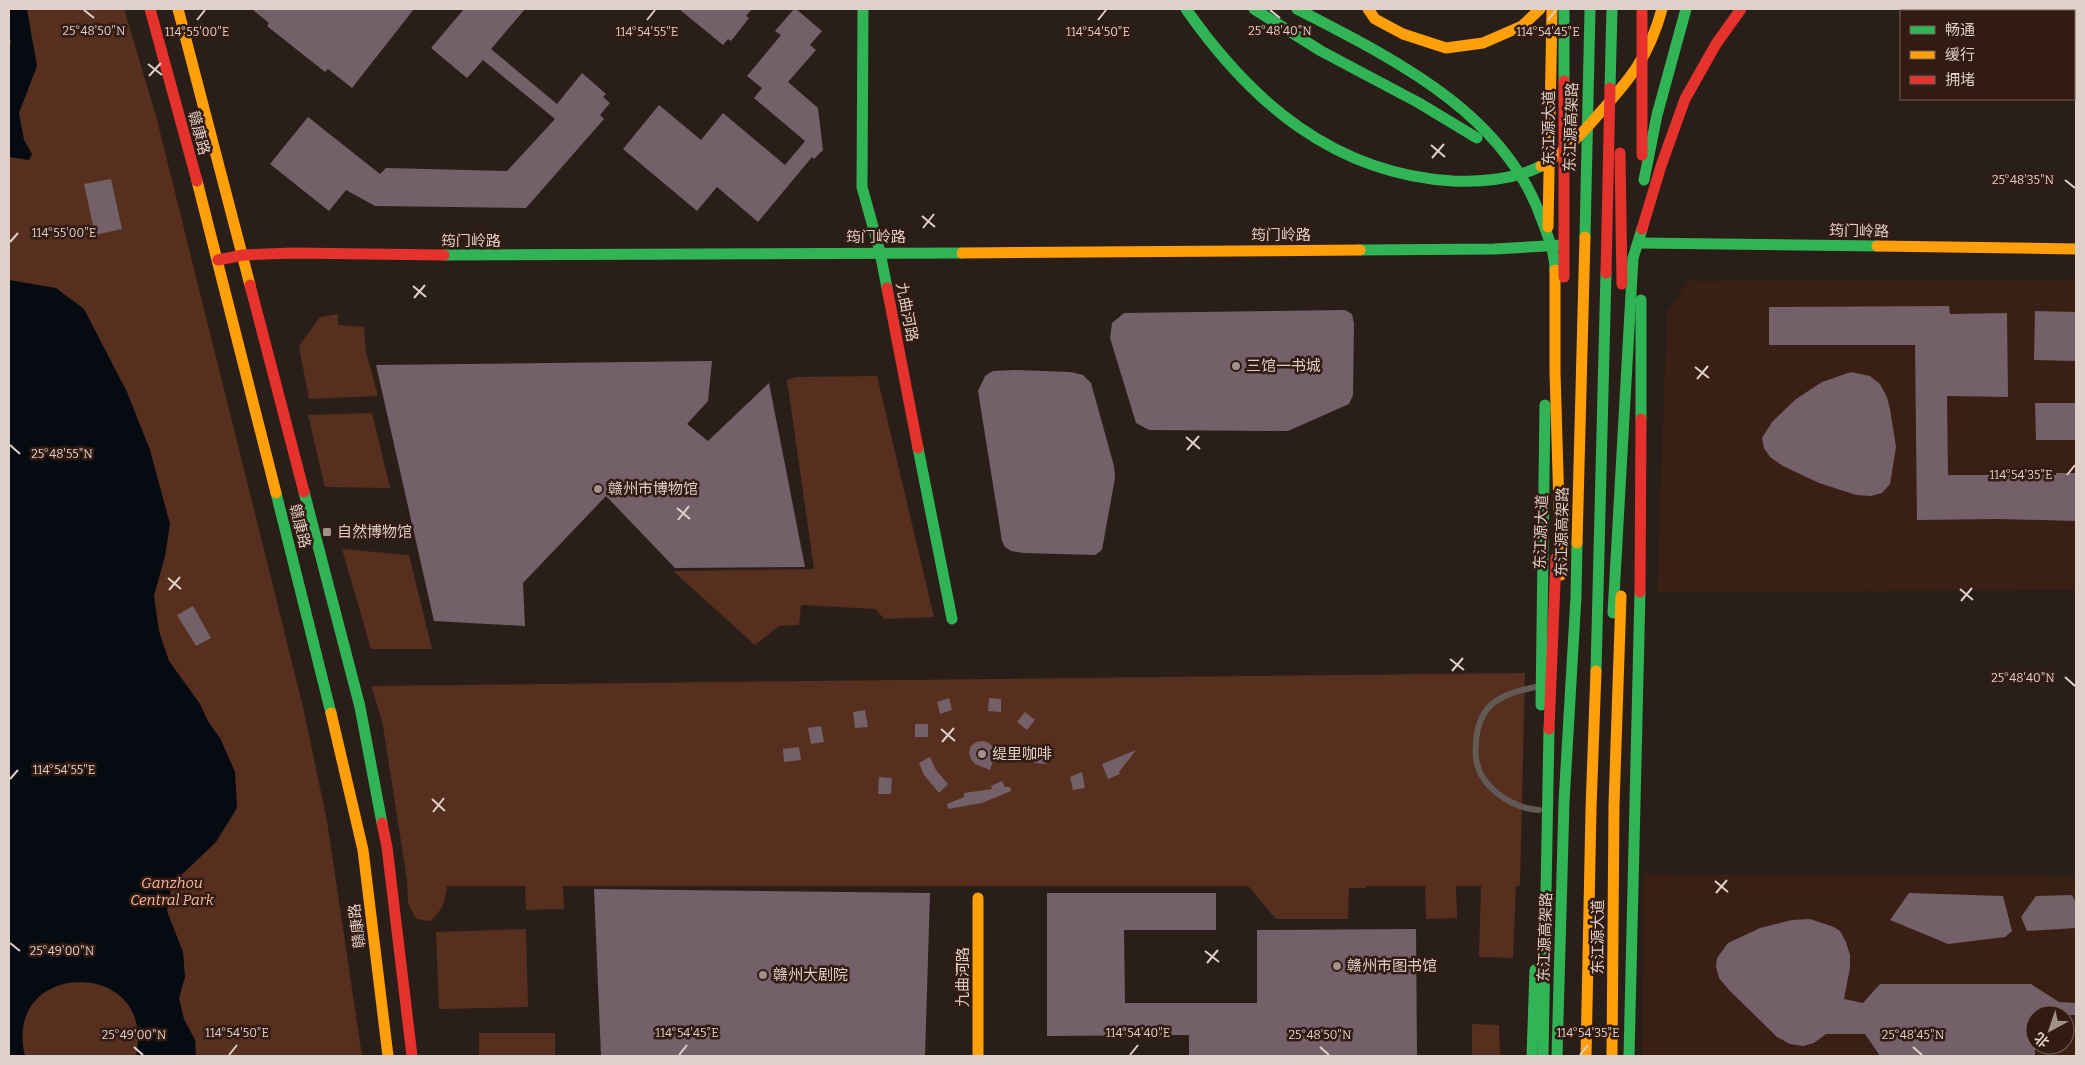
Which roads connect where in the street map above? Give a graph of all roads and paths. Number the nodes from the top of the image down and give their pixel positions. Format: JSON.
{"nodes":[{"id":1,"x":150,"y":9,"type":"edge"},
{"id":2,"x":178,"y":9,"type":"edge"},
{"id":3,"x":863,"y":9,"type":"edge"},
{"id":4,"x":1186,"y":9,"type":"edge"},
{"id":5,"x":1254,"y":9,"type":"edge"},
{"id":6,"x":1297,"y":9,"type":"edge"},
{"id":7,"x":1368,"y":9,"type":"edge"},
{"id":8,"x":1540,"y":9,"type":"edge"},
{"id":9,"x":1552,"y":9,"type":"edge"},
{"id":10,"x":1564,"y":9,"type":"edge"},
{"id":11,"x":1590,"y":9,"type":"edge"},
{"id":12,"x":1612,"y":9,"type":"edge"},
{"id":13,"x":1619,"y":9,"type":"edge"},
{"id":14,"x":1642,"y":9,"type":"edge"},
{"id":15,"x":1662,"y":9,"type":"edge"},
{"id":16,"x":1686,"y":9,"type":"edge"},
{"id":17,"x":1741,"y":9,"type":"edge"},
{"id":18,"x":1538,"y":207,"type":"junction"},
{"id":19,"x":1641,"y":243,"type":"junction"},
{"id":20,"x":1565,"y":244,"type":"junction"},
{"id":21,"x":1548,"y":246,"type":"junction"},
{"id":22,"x":2076,"y":249,"type":"edge"},
{"id":23,"x":880,"y":252,"type":"junction"},
{"id":24,"x":243,"y":255,"type":"junction"},
{"id":25,"x":1632,"y":258,"type":"junction"},
{"id":26,"x":218,"y":260,"type":"junction"},
{"id":27,"x":952,"y":619,"type":"dead end"},
{"id":28,"x":1541,"y":686,"type":"junction"},
{"id":29,"x":1564,"y":802,"type":"junction"},
{"id":30,"x":1591,"y":809,"type":"junction"},
{"id":31,"x":1539,"y":810,"type":"junction"},
{"id":32,"x":978,"y":898,"type":"dead end"},
{"id":33,"x":1586,"y":1053,"type":"edge"},
{"id":34,"x":1557,"y":1055,"type":"edge"},
{"id":35,"x":388,"y":1056,"type":"edge"},
{"id":36,"x":412,"y":1056,"type":"edge"},
{"id":37,"x":978,"y":1056,"type":"edge"},
{"id":38,"x":1532,"y":1056,"type":"edge"},
{"id":39,"x":1543,"y":1056,"type":"edge"},
{"id":40,"x":1612,"y":1056,"type":"edge"},
{"id":41,"x":1629,"y":1056,"type":"edge"}],
"edges":[{"from":1,"to":26,"type":"main road","name":"赣康路"},
{"from":2,"to":24,"type":"main road","name":"赣康路"},
{"from":3,"to":23,"type":"main road","name":"九曲河路"},
{"from":4,"to":15,"type":"main road"},
{"from":5,"to":18,"type":"main road"},
{"from":6,"to":18,"type":"main road"},
{"from":7,"to":8,"type":"main road"},
{"from":9,"to":21,"type":"main road"},
{"from":10,"to":20,"type":"main road","name":"东江源大道"},
{"from":11,"to":29,"type":"main road","name":"东江源高架路"},
{"from":12,"to":30,"type":"main road"},
{"from":13,"to":40,"type":"main road","name":"东江源大道"},
{"from":14,"to":19,"type":"main road"},
{"from":16,"to":25,"type":"main road"},
{"from":17,"to":25,"type":"main road"},
{"from":18,"to":29,"type":"main road"},
{"from":19,"to":22,"type":"main road","name":"筠门岭路"},
{"from":19,"to":41,"type":"main road"},
{"from":20,"to":21,"type":"main road","name":"筠门岭路"},
{"from":20,"to":39,"type":"main road","name":"东江源大道"},
{"from":21,"to":23,"type":"main road","name":"筠门岭路"},
{"from":21,"to":28,"type":"main road"},
{"from":23,"to":24,"type":"main road","name":"筠门岭路"},
{"from":23,"to":27,"type":"main road","name":"九曲河路"},
{"from":24,"to":26,"type":"main road","name":"筠门岭路"},
{"from":24,"to":36,"type":"main road","name":"赣康路"},
{"from":25,"to":30,"type":"main road"},
{"from":26,"to":35,"type":"main road","name":"赣康路"},
{"from":28,"to":31,"type":"main road"},
{"from":28,"to":31,"type":"lane"},
{"from":29,"to":34,"type":"main road","name":"东江源高架路"},
{"from":30,"to":33,"type":"main road"},
{"from":31,"to":38,"type":"main road"},
{"from":32,"to":37,"type":"main road","name":"九曲河路"}]}
